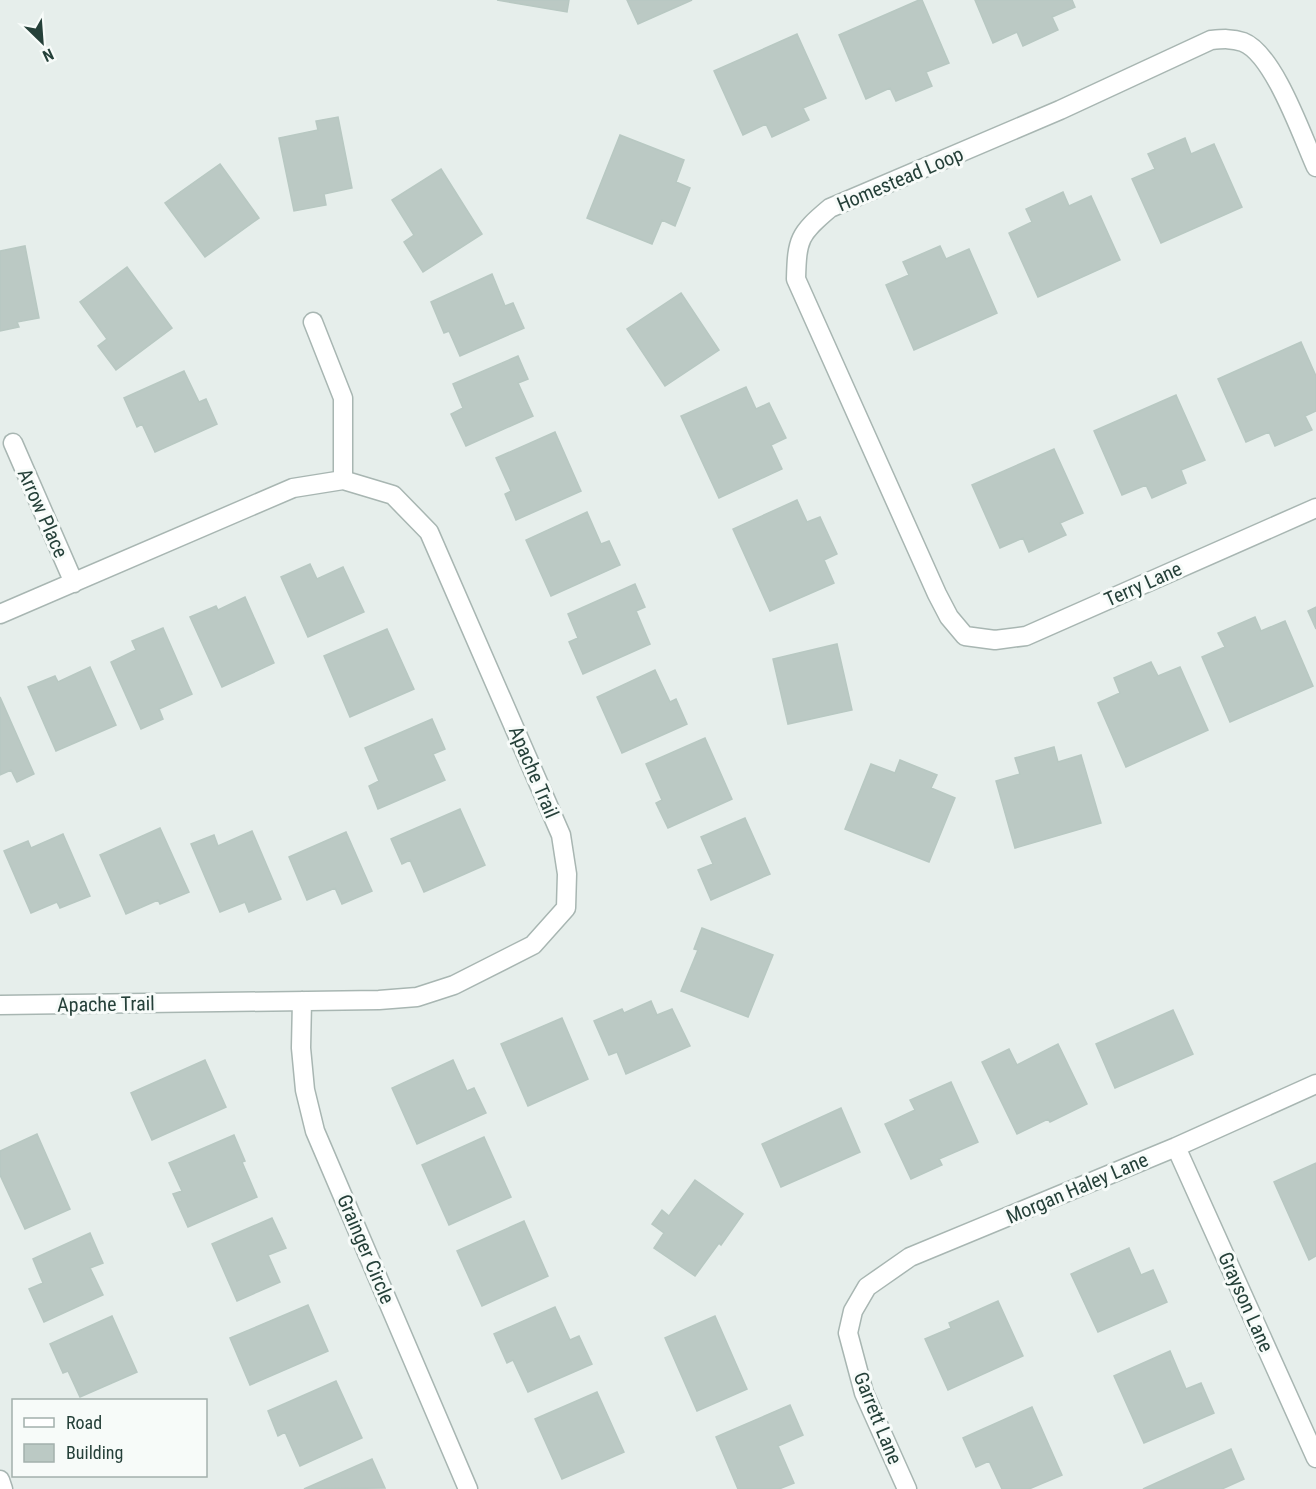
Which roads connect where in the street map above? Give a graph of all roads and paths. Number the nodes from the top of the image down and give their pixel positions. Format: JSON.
{"nodes":[{"id":1,"x":1316,"y":167,"type":"edge"},
{"id":2,"x":313,"y":322,"type":"dead end"},
{"id":3,"x":13,"y":443,"type":"dead end"},
{"id":4,"x":343,"y":480,"type":"junction"},
{"id":5,"x":1316,"y":508,"type":"edge"},
{"id":6,"x":74,"y":582,"type":"junction"},
{"id":7,"x":0,"y":614,"type":"edge"},
{"id":8,"x":965,"y":636,"type":"joint"},
{"id":9,"x":302,"y":1001,"type":"junction"},
{"id":10,"x":0,"y":1005,"type":"edge"},
{"id":11,"x":1316,"y":1084,"type":"edge"},
{"id":12,"x":1176,"y":1147,"type":"junction"},
{"id":13,"x":853,"y":1311,"type":"joint"},
{"id":14,"x":1316,"y":1458,"type":"edge"},
{"id":15,"x":0,"y":1480,"type":"edge"},
{"id":16,"x":3,"y":1489,"type":"edge"},
{"id":17,"x":468,"y":1489,"type":"edge"},
{"id":18,"x":907,"y":1489,"type":"edge"}],
"edges":[{"from":1,"to":8,"type":"street","name":"Homestead Loop"},
{"from":2,"to":4,"type":"street"},
{"from":3,"to":6,"type":"street","name":"Arrow Place"},
{"from":4,"to":6,"type":"street","name":"Apache Trail"},
{"from":4,"to":9,"type":"street","name":"Apache Trail"},
{"from":5,"to":8,"type":"street","name":"Terry Lane"},
{"from":6,"to":7,"type":"street","name":"Apache Trail"},
{"from":9,"to":10,"type":"street","name":"Apache Trail"},
{"from":9,"to":17,"type":"street","name":"Grainger Circle"},
{"from":11,"to":12,"type":"street","name":"Morgan Haley Lane"},
{"from":12,"to":13,"type":"street","name":"Morgan Haley Lane"},
{"from":12,"to":14,"type":"street","name":"Grayson Lane"},
{"from":13,"to":18,"type":"street","name":"Garrett Lane"},
{"from":15,"to":16,"type":"street"}]}
